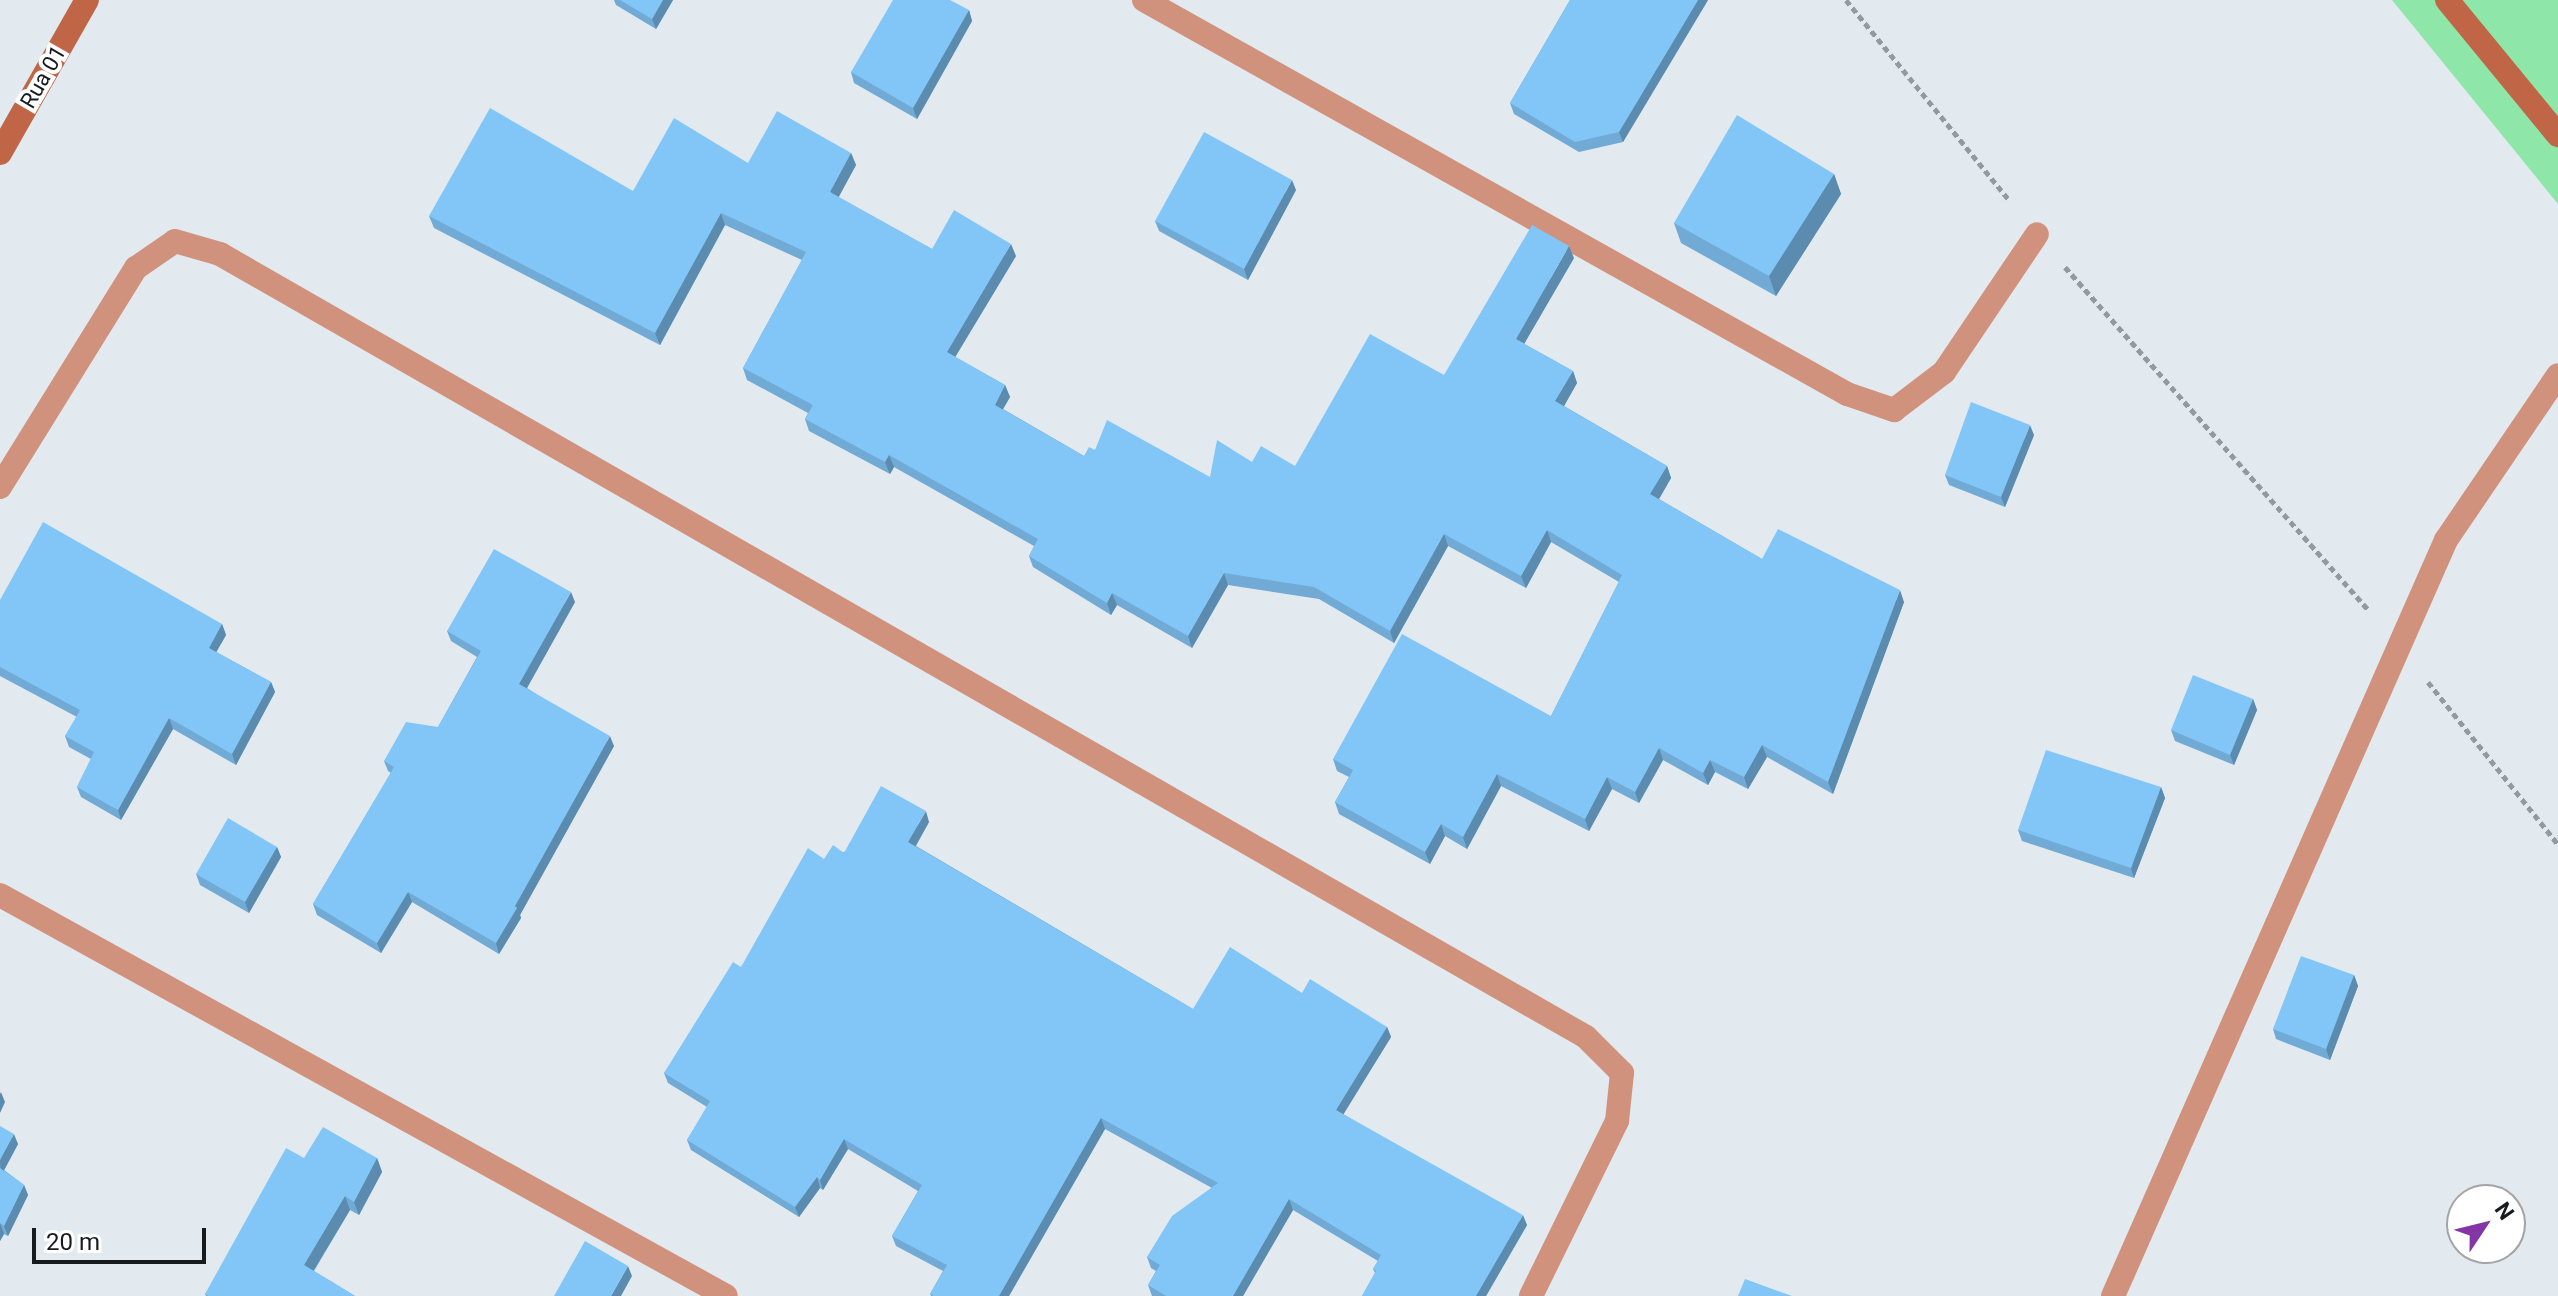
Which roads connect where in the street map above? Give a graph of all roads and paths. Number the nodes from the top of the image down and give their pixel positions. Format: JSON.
{"nodes":[{"id":1,"x":87,"y":0,"type":"edge"},
{"id":2,"x":1144,"y":0,"type":"edge"},
{"id":3,"x":1846,"y":0,"type":"edge"},
{"id":4,"x":2447,"y":0,"type":"edge"},
{"id":5,"x":2558,"y":135,"type":"edge"},
{"id":6,"x":0,"y":153,"type":"edge"},
{"id":7,"x":2037,"y":234,"type":"junction"},
{"id":8,"x":2558,"y":375,"type":"edge"},
{"id":9,"x":0,"y":487,"type":"edge"},
{"id":10,"x":2399,"y":646,"type":"junction"},
{"id":11,"x":2558,"y":844,"type":"edge"},
{"id":12,"x":0,"y":895,"type":"edge"},
{"id":13,"x":726,"y":1296,"type":"edge"},
{"id":14,"x":1531,"y":1296,"type":"edge"},
{"id":15,"x":2113,"y":1296,"type":"edge"}],
"edges":[{"from":1,"to":6,"type":"street","name":"Rua 01"},
{"from":2,"to":7,"type":"street"},
{"from":3,"to":7,"type":"path"},
{"from":4,"to":5,"type":"street"},
{"from":7,"to":10,"type":"path"},
{"from":8,"to":10,"type":"street"},
{"from":9,"to":14,"type":"street"},
{"from":10,"to":11,"type":"path"},
{"from":10,"to":15,"type":"street"},
{"from":12,"to":13,"type":"street"}]}
